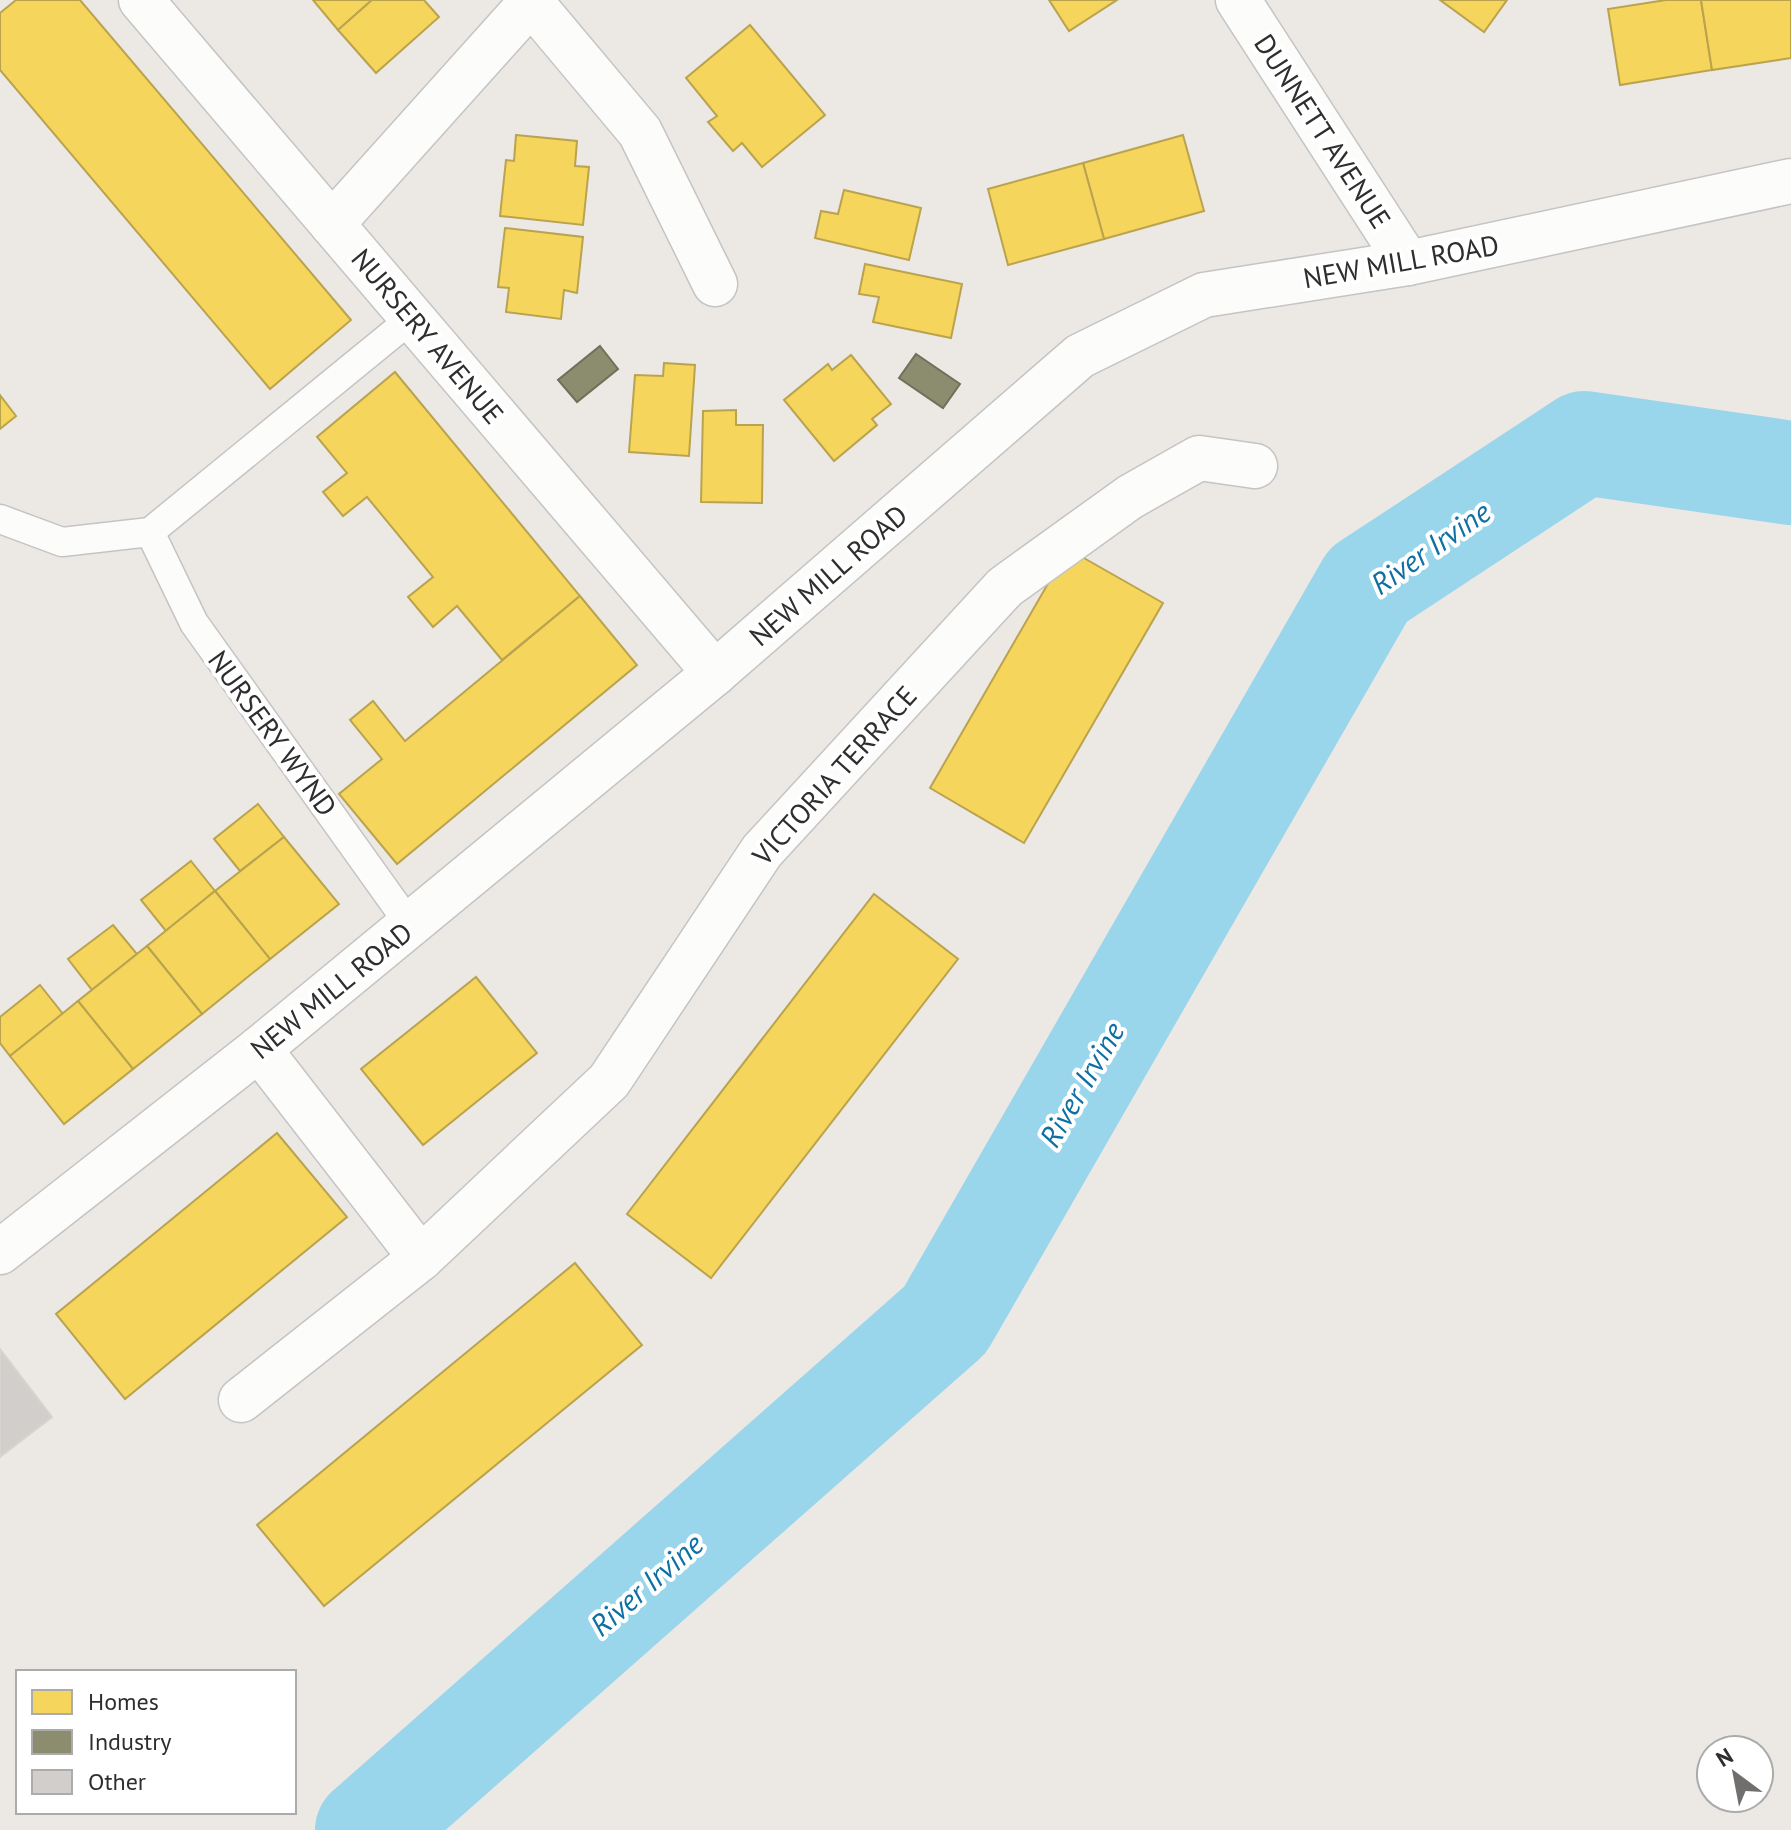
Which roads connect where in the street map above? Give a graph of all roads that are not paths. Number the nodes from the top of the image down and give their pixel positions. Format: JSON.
{"nodes":[{"id":1,"x":141,"y":0,"type":"edge"},
{"id":2,"x":1238,"y":0,"type":"edge"},
{"id":3,"x":532,"y":1,"type":"edge"},
{"id":4,"x":1791,"y":181,"type":"edge"},
{"id":5,"x":332,"y":224,"type":"junction"},
{"id":6,"x":1408,"y":263,"type":"junction"},
{"id":7,"x":715,"y":284,"type":"dead end"},
{"id":8,"x":412,"y":318,"type":"junction"},
{"id":9,"x":1255,"y":466,"type":"dead end"},
{"id":10,"x":0,"y":519,"type":"edge"},
{"id":11,"x":150,"y":532,"type":"junction"},
{"id":12,"x":715,"y":673,"type":"junction"},
{"id":13,"x":410,"y":925,"type":"junction"},
{"id":14,"x":259,"y":1049,"type":"junction"},
{"id":15,"x":0,"y":1252,"type":"edge"},
{"id":16,"x":421,"y":1258,"type":"junction"},
{"id":17,"x":241,"y":1400,"type":"dead end"}],
"edges":[{"from":1,"to":5,"type":"street","name":"NURSERY AVENUE"},
{"from":2,"to":6,"type":"street","name":"DUNNETT AVENUE"},
{"from":3,"to":5,"type":"street"},
{"from":3,"to":7,"type":"street"},
{"from":4,"to":6,"type":"street","name":"NEW MILL ROAD"},
{"from":5,"to":8,"type":"street","name":"NURSERY AVENUE"},
{"from":6,"to":12,"type":"street","name":"NEW MILL ROAD"},
{"from":8,"to":11,"type":"lane"},
{"from":8,"to":12,"type":"street","name":"NURSERY AVENUE"},
{"from":9,"to":16,"type":"street","name":"VICTORIA TERRACE"},
{"from":10,"to":11,"type":"lane"},
{"from":11,"to":13,"type":"lane","name":"NURSERY WYND"},
{"from":12,"to":13,"type":"street","name":"NEW MILL ROAD"},
{"from":13,"to":14,"type":"street","name":"NEW MILL ROAD"},
{"from":14,"to":15,"type":"street","name":"NEW MILL ROAD"},
{"from":14,"to":16,"type":"street"},
{"from":16,"to":17,"type":"street","name":"VICTORIA TERRACE"}]}
